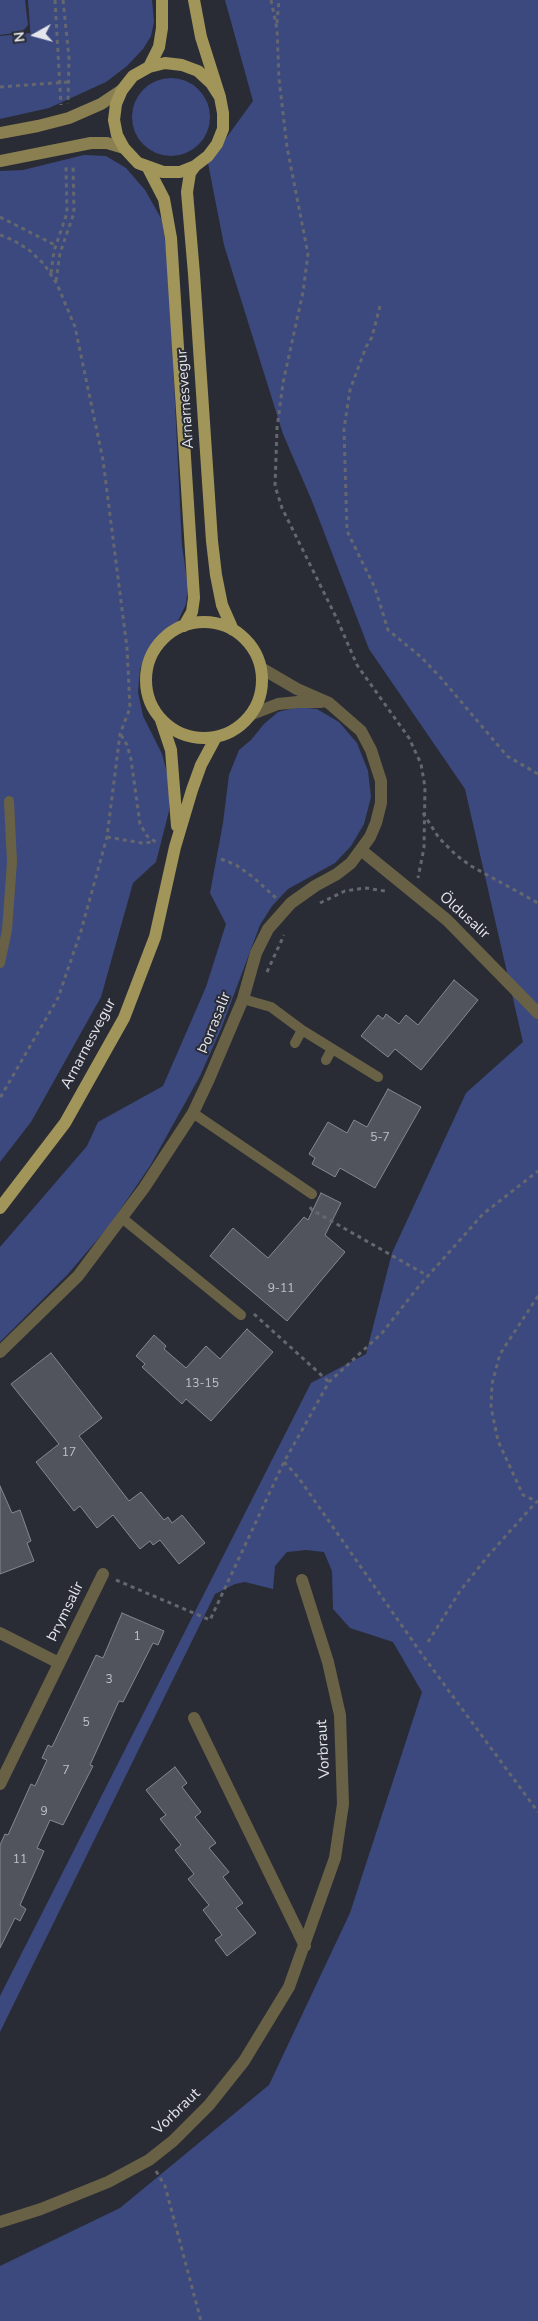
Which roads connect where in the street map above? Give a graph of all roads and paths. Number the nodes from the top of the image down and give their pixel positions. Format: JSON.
{"nodes":[{"id":1,"x":55,"y":0,"type":"edge"},
{"id":2,"x":63,"y":0,"type":"edge"},
{"id":3,"x":162,"y":0,"type":"edge"},
{"id":4,"x":194,"y":0,"type":"edge"},
{"id":5,"x":272,"y":0,"type":"edge"},
{"id":6,"x":279,"y":0,"type":"edge"},
{"id":7,"x":276,"y":29,"type":"junction"},
{"id":8,"x":149,"y":67,"type":"junction"},
{"id":9,"x":68,"y":82,"type":"junction"},
{"id":10,"x":60,"y":83,"type":"junction"},
{"id":11,"x":0,"y":87,"type":"edge"},
{"id":12,"x":122,"y":90,"type":"junction"},
{"id":13,"x":220,"y":97,"type":"junction"},
{"id":14,"x":68,"y":109,"type":"dead end"},
{"id":15,"x":62,"y":111,"type":"dead end"},
{"id":16,"x":0,"y":133,"type":"edge"},
{"id":17,"x":124,"y":148,"type":"junction"},
{"id":18,"x":0,"y":161,"type":"edge"},
{"id":19,"x":73,"y":164,"type":"dead end"},
{"id":20,"x":195,"y":166,"type":"junction"},
{"id":21,"x":66,"y":167,"type":"dead end"},
{"id":22,"x":148,"y":168,"type":"junction"},
{"id":23,"x":0,"y":216,"type":"edge"},
{"id":24,"x":0,"y":236,"type":"edge"},
{"id":25,"x":55,"y":246,"type":"junction"},
{"id":26,"x":51,"y":274,"type":"junction"},
{"id":27,"x":56,"y":284,"type":"junction"},
{"id":28,"x":380,"y":306,"type":"dead end"},
{"id":29,"x":184,"y":626,"type":"junction"},
{"id":30,"x":233,"y":630,"type":"junction"},
{"id":31,"x":261,"y":668,"type":"junction"},
{"id":32,"x":329,"y":703,"type":"junction"},
{"id":33,"x":252,"y":714,"type":"junction"},
{"id":34,"x":161,"y":720,"type":"junction"},
{"id":35,"x":120,"y":734,"type":"junction"},
{"id":36,"x":216,"y":738,"type":"junction"},
{"id":37,"x":538,"y":774,"type":"edge"},
{"id":38,"x":9,"y":801,"type":"dead end"},
{"id":39,"x":423,"y":812,"type":"junction"},
{"id":40,"x":107,"y":837,"type":"junction"},
{"id":41,"x":175,"y":847,"type":"junction"},
{"id":42,"x":361,"y":850,"type":"junction"},
{"id":43,"x":221,"y":859,"type":"dead end"},
{"id":44,"x":417,"y":881,"type":"dead end"},
{"id":45,"x":276,"y":899,"type":"dead end"},
{"id":46,"x":538,"y":903,"type":"edge"},
{"id":47,"x":0,"y":963,"type":"edge"},
{"id":48,"x":243,"y":998,"type":"junction"},
{"id":49,"x":538,"y":1012,"type":"edge"},
{"id":50,"x":302,"y":1030,"type":"junction"},
{"id":51,"x":296,"y":1043,"type":"dead end"},
{"id":52,"x":332,"y":1049,"type":"junction"},
{"id":53,"x":326,"y":1060,"type":"dead end"},
{"id":54,"x":378,"y":1077,"type":"dead end"},
{"id":55,"x":0,"y":1098,"type":"edge"},
{"id":56,"x":192,"y":1113,"type":"junction"},
{"id":57,"x":538,"y":1171,"type":"edge"},
{"id":58,"x":296,"y":1184,"type":"junction"},
{"id":59,"x":312,"y":1194,"type":"dead end"},
{"id":60,"x":0,"y":1208,"type":"edge"},
{"id":61,"x":122,"y":1218,"type":"junction"},
{"id":62,"x":428,"y":1276,"type":"junction"},
{"id":63,"x":538,"y":1296,"type":"edge"},
{"id":64,"x":241,"y":1315,"type":"dead end"},
{"id":65,"x":0,"y":1352,"type":"edge"},
{"id":66,"x":284,"y":1462,"type":"junction"},
{"id":67,"x":537,"y":1502,"type":"edge"},
{"id":68,"x":103,"y":1574,"type":"joint"},
{"id":69,"x":302,"y":1580,"type":"dead end"},
{"id":70,"x":0,"y":1633,"type":"edge"},
{"id":71,"x":428,"y":1642,"type":"dead end"},
{"id":72,"x":59,"y":1663,"type":"junction"},
{"id":73,"x":194,"y":1718,"type":"dead end"},
{"id":74,"x":0,"y":1784,"type":"edge"},
{"id":75,"x":538,"y":1812,"type":"edge"},
{"id":76,"x":305,"y":1946,"type":"junction"},
{"id":77,"x":149,"y":2160,"type":"junction"},
{"id":78,"x":0,"y":2222,"type":"edge"},
{"id":79,"x":201,"y":2321,"type":"edge"}],
"edges":[{"from":1,"to":10,"type":"path"},
{"from":2,"to":9,"type":"path"},
{"from":3,"to":8,"type":"main road"},
{"from":4,"to":13,"type":"main road"},
{"from":5,"to":7,"type":"path"},
{"from":6,"to":7,"type":"path"},
{"from":7,"to":39,"type":"path"},
{"from":8,"to":12,"type":"main road"},
{"from":8,"to":13,"type":"main road"},
{"from":9,"to":10,"type":"path"},
{"from":9,"to":14,"type":"path"},
{"from":10,"to":11,"type":"path"},
{"from":10,"to":15,"type":"path"},
{"from":12,"to":16,"type":"main road"},
{"from":12,"to":17,"type":"main road"},
{"from":13,"to":20,"type":"main road"},
{"from":17,"to":18,"type":"main road"},
{"from":17,"to":22,"type":"main road"},
{"from":19,"to":27,"type":"path"},
{"from":20,"to":22,"type":"main road"},
{"from":20,"to":30,"type":"main road","name":"Arnarnesvegur"},
{"from":21,"to":25,"type":"path"},
{"from":22,"to":29,"type":"main road","name":"Arnarnesvegur"},
{"from":23,"to":25,"type":"path"},
{"from":24,"to":26,"type":"path"},
{"from":25,"to":26,"type":"path"},
{"from":26,"to":27,"type":"path"},
{"from":27,"to":35,"type":"path"},
{"from":28,"to":37,"type":"path"},
{"from":29,"to":30,"type":"main road"},
{"from":29,"to":34,"type":"main road"},
{"from":30,"to":31,"type":"main road"},
{"from":31,"to":32,"type":"street","name":"Þorrasalir"},
{"from":31,"to":33,"type":"main road"},
{"from":32,"to":33,"type":"street"},
{"from":32,"to":42,"type":"street","name":"Þorrasalir"},
{"from":33,"to":36,"type":"main road"},
{"from":34,"to":36,"type":"main road"},
{"from":34,"to":41,"type":"main road","name":"Arnarnesvegur"},
{"from":35,"to":40,"type":"path"},
{"from":35,"to":40,"type":"path"},
{"from":36,"to":41,"type":"main road","name":"Arnarnesvegur"},
{"from":38,"to":47,"type":"lane"},
{"from":39,"to":44,"type":"path"},
{"from":39,"to":46,"type":"path"},
{"from":40,"to":55,"type":"path"},
{"from":41,"to":60,"type":"main road","name":"Arnarnesvegur"},
{"from":42,"to":48,"type":"street","name":"Þorrasalir"},
{"from":42,"to":49,"type":"street","name":"Öldusalir"},
{"from":43,"to":45,"type":"path"},
{"from":48,"to":50,"type":"lane"},
{"from":48,"to":56,"type":"street","name":"Þorrasalir"},
{"from":50,"to":51,"type":"lane"},
{"from":50,"to":52,"type":"lane"},
{"from":52,"to":53,"type":"lane"},
{"from":52,"to":54,"type":"lane"},
{"from":56,"to":58,"type":"lane"},
{"from":56,"to":61,"type":"street","name":"Þorrasalir"},
{"from":57,"to":62,"type":"path"},
{"from":58,"to":59,"type":"lane"},
{"from":58,"to":62,"type":"path"},
{"from":61,"to":64,"type":"lane"},
{"from":61,"to":65,"type":"street","name":"Þorrasalir"},
{"from":62,"to":66,"type":"path"},
{"from":63,"to":67,"type":"path"},
{"from":66,"to":68,"type":"path"},
{"from":66,"to":75,"type":"path"},
{"from":67,"to":71,"type":"path"},
{"from":68,"to":72,"type":"street","name":"Þrymsalir"},
{"from":69,"to":76,"type":"street","name":"Vorbraut"},
{"from":70,"to":72,"type":"street","name":"Þrymsalir"},
{"from":72,"to":74,"type":"street","name":"Þrymsalir"},
{"from":73,"to":76,"type":"street"},
{"from":76,"to":77,"type":"street","name":"Vorbraut"},
{"from":77,"to":78,"type":"street","name":"Vorbraut"},
{"from":77,"to":79,"type":"path"}]}
